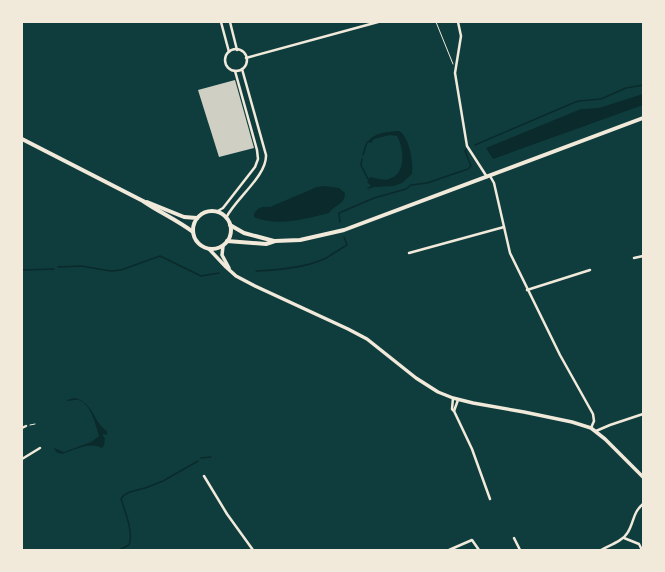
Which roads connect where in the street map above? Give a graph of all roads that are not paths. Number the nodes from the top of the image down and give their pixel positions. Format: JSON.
{"nodes":[{"id":1,"x":221,"y":22,"type":"edge"},
{"id":2,"x":230,"y":22,"type":"edge"},
{"id":3,"x":378,"y":22,"type":"edge"},
{"id":4,"x":458,"y":22,"type":"edge"},
{"id":5,"x":237,"y":50,"type":"junction"},
{"id":6,"x":230,"y":52,"type":"junction"},
{"id":7,"x":246,"y":58,"type":"junction"},
{"id":8,"x":242,"y":69,"type":"junction"},
{"id":9,"x":235,"y":71,"type":"junction"},
{"id":10,"x":643,"y":118,"type":"edge"},
{"id":11,"x":22,"y":138,"type":"edge"},
{"id":12,"x":489,"y":177,"type":"junction"},
{"id":13,"x":143,"y":201,"type":"junction"},
{"id":14,"x":216,"y":212,"type":"junction"},
{"id":15,"x":197,"y":218,"type":"junction"},
{"id":16,"x":226,"y":218,"type":"junction"},
{"id":17,"x":230,"y":225,"type":"junction"},
{"id":18,"x":504,"y":227,"type":"junction"},
{"id":19,"x":193,"y":232,"type":"junction"},
{"id":20,"x":227,"y":241,"type":"junction"},
{"id":21,"x":275,"y":241,"type":"junction"},
{"id":22,"x":223,"y":246,"type":"junction"},
{"id":23,"x":209,"y":249,"type":"junction"},
{"id":24,"x":409,"y":253,"type":"dead end"},
{"id":25,"x":643,"y":256,"type":"edge"},
{"id":26,"x":634,"y":258,"type":"dead end"},
{"id":27,"x":590,"y":270,"type":"dead end"},
{"id":28,"x":232,"y":272,"type":"junction"},
{"id":29,"x":527,"y":290,"type":"junction"},
{"id":30,"x":453,"y":398,"type":"junction"},
{"id":31,"x":458,"y":400,"type":"junction"},
{"id":32,"x":454,"y":411,"type":"junction"},
{"id":33,"x":643,"y":414,"type":"edge"},
{"id":34,"x":26,"y":426,"type":"road end"},
{"id":35,"x":22,"y":428,"type":"edge"},
{"id":36,"x":591,"y":428,"type":"junction"},
{"id":37,"x":596,"y":431,"type":"junction"},
{"id":38,"x":40,"y":448,"type":"dead end"},
{"id":39,"x":22,"y":459,"type":"edge"},
{"id":40,"x":204,"y":476,"type":"dead end"},
{"id":41,"x":643,"y":477,"type":"edge"},
{"id":42,"x":490,"y":499,"type":"dead end"},
{"id":43,"x":643,"y":504,"type":"edge"},
{"id":44,"x":514,"y":538,"type":"dead end"},
{"id":45,"x":623,"y":538,"type":"junction"},
{"id":46,"x":253,"y":550,"type":"edge"},
{"id":47,"x":450,"y":550,"type":"edge"},
{"id":48,"x":479,"y":550,"type":"edge"},
{"id":49,"x":520,"y":550,"type":"edge"},
{"id":50,"x":602,"y":550,"type":"edge"},
{"id":51,"x":642,"y":550,"type":"edge"}],
"edges":[{"from":1,"to":6,"type":"street"},
{"from":2,"to":5,"type":"street"},
{"from":3,"to":7,"type":"street"},
{"from":4,"to":12,"type":"street"},
{"from":5,"to":6,"type":"street"},
{"from":5,"to":7,"type":"street"},
{"from":6,"to":9,"type":"street"},
{"from":7,"to":8,"type":"street"},
{"from":8,"to":9,"type":"street"},
{"from":8,"to":16,"type":"street"},
{"from":9,"to":14,"type":"street"},
{"from":10,"to":12,"type":"main road"},
{"from":11,"to":13,"type":"main road"},
{"from":12,"to":18,"type":"street"},
{"from":12,"to":21,"type":"main road"},
{"from":13,"to":15,"type":"main road"},
{"from":13,"to":19,"type":"main road"},
{"from":14,"to":15,"type":"main road"},
{"from":14,"to":16,"type":"main road"},
{"from":15,"to":19,"type":"main road"},
{"from":16,"to":17,"type":"main road"},
{"from":17,"to":20,"type":"main road"},
{"from":17,"to":21,"type":"main road"},
{"from":18,"to":24,"type":"street"},
{"from":18,"to":29,"type":"street"},
{"from":19,"to":23,"type":"main road"},
{"from":20,"to":21,"type":"main road"},
{"from":20,"to":22,"type":"main road"},
{"from":22,"to":23,"type":"main road"},
{"from":22,"to":28,"type":"main road"},
{"from":23,"to":28,"type":"main road"},
{"from":25,"to":26,"type":"street"},
{"from":27,"to":29,"type":"street"},
{"from":28,"to":30,"type":"main road"},
{"from":29,"to":36,"type":"street"},
{"from":30,"to":31,"type":"main road"},
{"from":30,"to":32,"type":"street"},
{"from":31,"to":32,"type":"street"},
{"from":31,"to":36,"type":"main road"},
{"from":32,"to":42,"type":"street"},
{"from":33,"to":37,"type":"street"},
{"from":34,"to":35,"type":"street"},
{"from":36,"to":37,"type":"main road"},
{"from":37,"to":41,"type":"main road"},
{"from":38,"to":39,"type":"street"},
{"from":40,"to":46,"type":"street"},
{"from":43,"to":45,"type":"street"},
{"from":44,"to":49,"type":"street"},
{"from":45,"to":50,"type":"street"},
{"from":45,"to":51,"type":"street"},
{"from":47,"to":48,"type":"street"}]}
